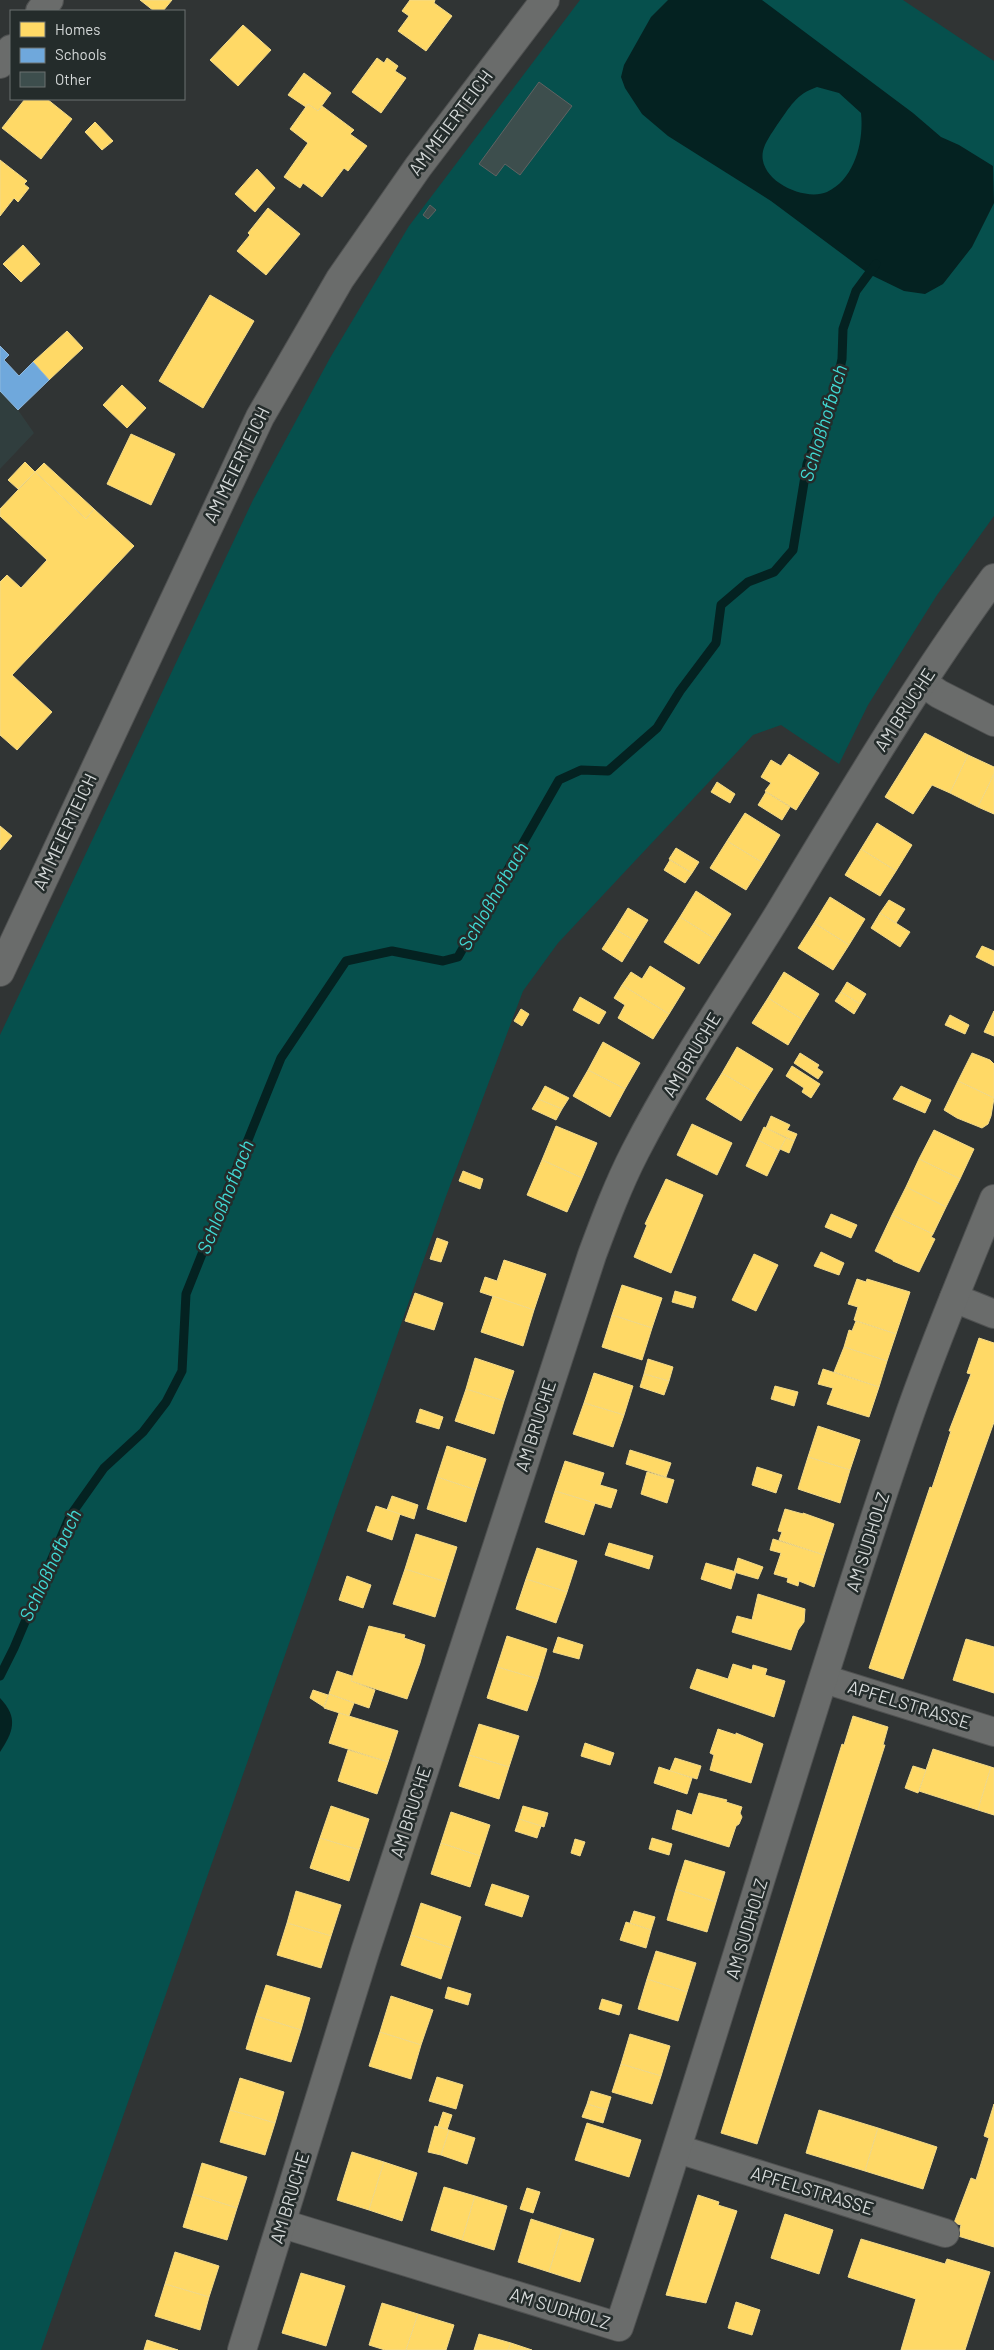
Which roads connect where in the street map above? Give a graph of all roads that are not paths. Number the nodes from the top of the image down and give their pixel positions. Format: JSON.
{"nodes":[{"id":1,"x":49,"y":0,"type":"edge"},
{"id":2,"x":545,"y":0,"type":"edge"},
{"id":3,"x":41,"y":10,"type":"edge"},
{"id":4,"x":10,"y":50,"type":"edge"},
{"id":5,"x":0,"y":64,"type":"edge"},
{"id":6,"x":994,"y":578,"type":"edge"},
{"id":7,"x":922,"y":683,"type":"junction"},
{"id":8,"x":994,"y":722,"type":"edge"},
{"id":9,"x":0,"y":972,"type":"edge"},
{"id":10,"x":994,"y":1199,"type":"edge"},
{"id":11,"x":954,"y":1298,"type":"junction"},
{"id":12,"x":994,"y":1314,"type":"edge"},
{"id":13,"x":824,"y":1679,"type":"junction"},
{"id":14,"x":994,"y":1732,"type":"edge"},
{"id":15,"x":678,"y":2149,"type":"junction"},
{"id":16,"x":282,"y":2224,"type":"junction"},
{"id":17,"x":945,"y":2233,"type":"dead end"},
{"id":18,"x":242,"y":2350,"type":"edge"}],
"edges":[{"from":1,"to":3,"type":"street"},
{"from":2,"to":9,"type":"street","name":"AM MEIERTEICH"},
{"from":4,"to":5,"type":"street"},
{"from":6,"to":7,"type":"street","name":"AM BRUCHE"},
{"from":7,"to":8,"type":"street"},
{"from":7,"to":16,"type":"street","name":"AM BRUCHE"},
{"from":10,"to":11,"type":"street","name":"AM SUDHOLZ"},
{"from":11,"to":12,"type":"street"},
{"from":11,"to":13,"type":"street","name":"AM SUDHOLZ"},
{"from":13,"to":14,"type":"street","name":"APFELSTRASSE"},
{"from":13,"to":15,"type":"street","name":"AM SUDHOLZ"},
{"from":15,"to":16,"type":"street","name":"AM SUDHOLZ"},
{"from":15,"to":17,"type":"street","name":"APFELSTRASSE"},
{"from":16,"to":18,"type":"street","name":"AM BRUCHE"}]}
